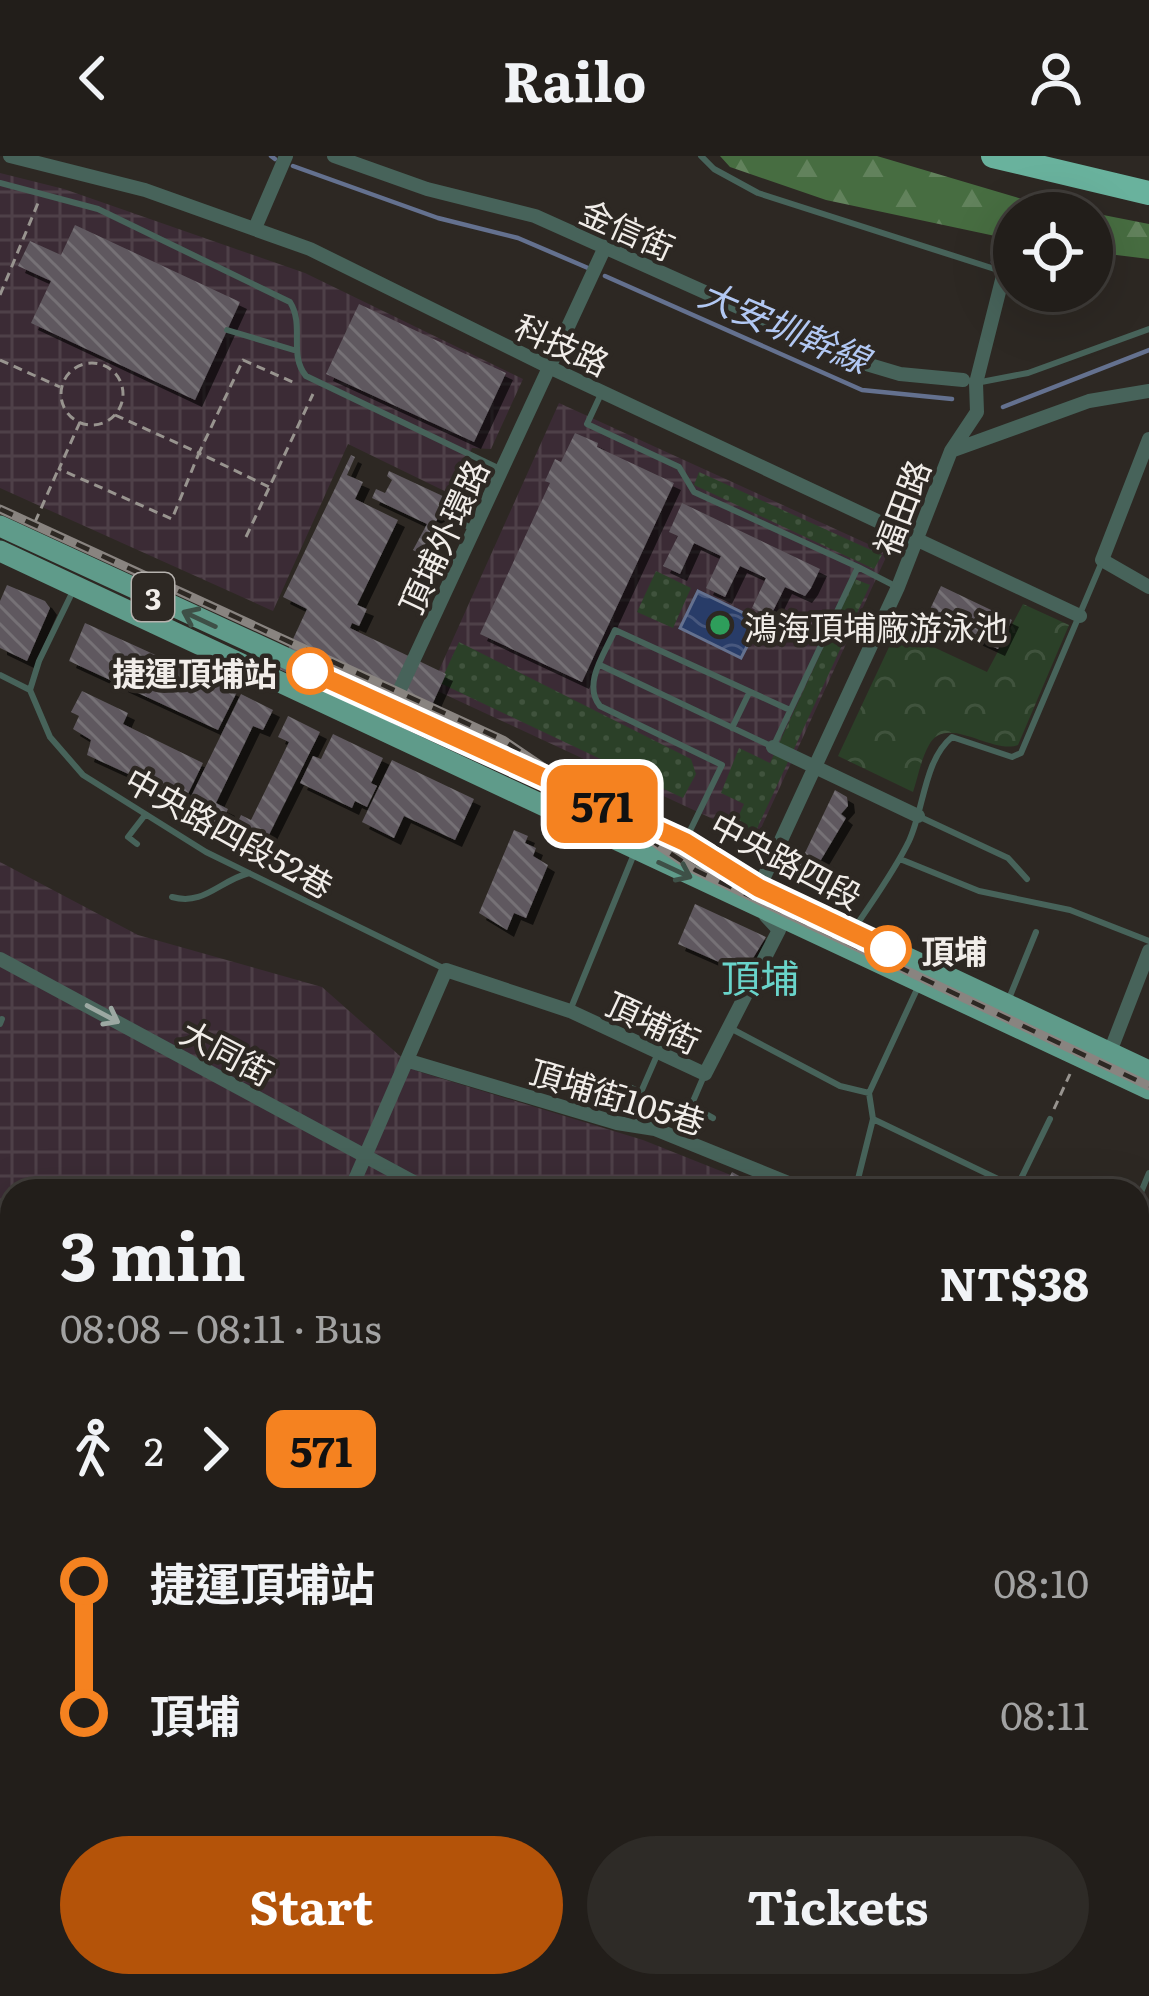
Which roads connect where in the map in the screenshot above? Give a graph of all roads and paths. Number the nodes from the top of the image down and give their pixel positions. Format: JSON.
{"nodes":[{"id":1,"x":10,"y":156,"type":"edge"},
{"id":2,"x":286,"y":156,"type":"edge"},
{"id":3,"x":334,"y":156,"type":"edge"},
{"id":4,"x":701,"y":156,"type":"edge"},
{"id":5,"x":993,"y":156,"type":"edge"},
{"id":6,"x":0,"y":183,"type":"edge"},
{"id":7,"x":1149,"y":193,"type":"edge"},
{"id":8,"x":39,"y":202,"type":"dead end"},
{"id":9,"x":255,"y":228,"type":"junction"},
{"id":10,"x":605,"y":247,"type":"junction"},
{"id":11,"x":993,"y":268,"type":"edge"},
{"id":12,"x":0,"y":296,"type":"edge"},
{"id":13,"x":993,"y":307,"type":"edge"},
{"id":14,"x":1149,"y":328,"type":"edge"},
{"id":15,"x":227,"y":330,"type":"dead end"},
{"id":16,"x":297,"y":351,"type":"junction"},
{"id":17,"x":107,"y":358,"type":"dead end"},
{"id":18,"x":0,"y":360,"type":"edge"},
{"id":19,"x":103,"y":366,"type":"junction"},
{"id":20,"x":551,"y":368,"type":"junction"},
{"id":21,"x":336,"y":379,"type":"dead end"},
{"id":22,"x":970,"y":381,"type":"junction"},
{"id":23,"x":297,"y":384,"type":"dead end"},
{"id":24,"x":62,"y":388,"type":"junction"},
{"id":25,"x":331,"y":389,"type":"junction"},
{"id":26,"x":602,"y":391,"type":"junction"},
{"id":27,"x":1149,"y":391,"type":"edge"},
{"id":28,"x":314,"y":392,"type":"dead end"},
{"id":29,"x":116,"y":415,"type":"junction"},
{"id":30,"x":80,"y":422,"type":"junction"},
{"id":31,"x":1149,"y":439,"type":"edge"},
{"id":32,"x":951,"y":451,"type":"junction"},
{"id":33,"x":199,"y":453,"type":"junction"},
{"id":34,"x":59,"y":469,"type":"junction"},
{"id":35,"x":503,"y":470,"type":"junction"},
{"id":36,"x":269,"y":487,"type":"junction"},
{"id":37,"x":440,"y":514,"type":"dead end"},
{"id":38,"x":0,"y":526,"type":"edge"},
{"id":39,"x":475,"y":529,"type":"junction"},
{"id":40,"x":246,"y":537,"type":"dead end"},
{"id":41,"x":27,"y":539,"type":"junction"},
{"id":42,"x":918,"y":541,"type":"junction"},
{"id":43,"x":0,"y":551,"type":"edge"},
{"id":44,"x":1102,"y":560,"type":"junction"},
{"id":45,"x":858,"y":567,"type":"junction"},
{"id":46,"x":75,"y":586,"type":"junction"},
{"id":47,"x":898,"y":587,"type":"junction"},
{"id":48,"x":1149,"y":587,"type":"edge"},
{"id":49,"x":1080,"y":616,"type":"junction"},
{"id":50,"x":600,"y":665,"type":"junction"},
{"id":51,"x":0,"y":675,"type":"edge"},
{"id":52,"x":30,"y":690,"type":"junction"},
{"id":53,"x":749,"y":692,"type":"junction"},
{"id":54,"x":790,"y":710,"type":"junction"},
{"id":55,"x":386,"y":718,"type":"junction"},
{"id":56,"x":732,"y":728,"type":"junction"},
{"id":57,"x":773,"y":747,"type":"junction"},
{"id":58,"x":815,"y":766,"type":"junction"},
{"id":59,"x":146,"y":814,"type":"junction"},
{"id":60,"x":918,"y":816,"type":"junction"},
{"id":61,"x":685,"y":842,"type":"junction"},
{"id":62,"x":137,"y":844,"type":"dead end"},
{"id":63,"x":636,"y":851,"type":"junction"},
{"id":64,"x":900,"y":859,"type":"junction"},
{"id":65,"x":249,"y":873,"type":"junction"},
{"id":66,"x":1027,"y":879,"type":"dead end"},
{"id":67,"x":755,"y":895,"type":"junction"},
{"id":68,"x":172,"y":897,"type":"dead end"},
{"id":69,"x":852,"y":932,"type":"junction"},
{"id":70,"x":1036,"y":932,"type":"dead end"},
{"id":71,"x":1149,"y":941,"type":"edge"},
{"id":72,"x":1149,"y":951,"type":"edge"},
{"id":73,"x":0,"y":959,"type":"edge"},
{"id":74,"x":446,"y":970,"type":"junction"},
{"id":75,"x":925,"y":975,"type":"junction"},
{"id":76,"x":1007,"y":1004,"type":"junction"},
{"id":77,"x":570,"y":1012,"type":"junction"},
{"id":78,"x":731,"y":1028,"type":"junction"},
{"id":79,"x":658,"y":1053,"type":"junction"},
{"id":80,"x":1078,"y":1055,"type":"junction"},
{"id":81,"x":1107,"y":1060,"type":"junction"},
{"id":82,"x":410,"y":1061,"type":"junction"},
{"id":83,"x":1149,"y":1071,"type":"edge"},
{"id":84,"x":705,"y":1074,"type":"junction"},
{"id":85,"x":622,"y":1084,"type":"dead end"},
{"id":86,"x":1149,"y":1089,"type":"edge"},
{"id":87,"x":869,"y":1093,"type":"junction"},
{"id":88,"x":713,"y":1118,"type":"dead end"},
{"id":89,"x":873,"y":1119,"type":"junction"},
{"id":90,"x":1049,"y":1119,"type":"joint"},
{"id":91,"x":368,"y":1156,"type":"junction"},
{"id":92,"x":356,"y":1179,"type":"edge"},
{"id":93,"x":409,"y":1179,"type":"edge"},
{"id":94,"x":779,"y":1179,"type":"edge"},
{"id":95,"x":858,"y":1179,"type":"edge"},
{"id":96,"x":994,"y":1179,"type":"edge"},
{"id":97,"x":1021,"y":1179,"type":"edge"}],
"edges":[{"from":1,"to":9,"type":"street","name":"科技路"},
{"from":2,"to":9,"type":"street"},
{"from":3,"to":10,"type":"street","name":"金信街"},
{"from":4,"to":11,"type":"lane"},
{"from":5,"to":7,"type":"highway"},
{"from":6,"to":16,"type":"lane"},
{"from":8,"to":12,"type":"path"},
{"from":9,"to":20,"type":"street","name":"科技路"},
{"from":10,"to":20,"type":"street","name":"頂埔外環路"},
{"from":10,"to":22,"type":"street","name":"金信街"},
{"from":13,"to":22,"type":"street"},
{"from":14,"to":22,"type":"lane"},
{"from":15,"to":16,"type":"lane"},
{"from":16,"to":25,"type":"lane"},
{"from":17,"to":19,"type":"path"},
{"from":18,"to":24,"type":"path"},
{"from":19,"to":24,"type":"path"},
{"from":19,"to":29,"type":"path"},
{"from":20,"to":26,"type":"street","name":"科技路"},
{"from":20,"to":35,"type":"street","name":"頂埔外環路"},
{"from":21,"to":25,"type":"lane"},
{"from":22,"to":32,"type":"street"},
{"from":23,"to":33,"type":"path"},
{"from":24,"to":30,"type":"path"},
{"from":25,"to":35,"type":"lane"},
{"from":26,"to":42,"type":"street","name":"科技路"},
{"from":26,"to":45,"type":"lane"},
{"from":27,"to":32,"type":"street","name":"福田路"},
{"from":28,"to":36,"type":"path"},
{"from":29,"to":30,"type":"path"},
{"from":29,"to":33,"type":"path"},
{"from":30,"to":34,"type":"path"},
{"from":31,"to":44,"type":"street"},
{"from":32,"to":42,"type":"street","name":"福田路"},
{"from":33,"to":34,"type":"path"},
{"from":33,"to":36,"type":"path"},
{"from":34,"to":41,"type":"path"},
{"from":35,"to":39,"type":"street","name":"頂埔外環路"},
{"from":36,"to":40,"type":"path"},
{"from":37,"to":39,"type":"lane"},
{"from":38,"to":41,"type":"main road","name":"中央路四段","number":"3"},
{"from":39,"to":55,"type":"street","name":"頂埔外環路"},
{"from":55,"to":41,"type":"main road","name":"中央路四段","number":"3","one_way":true},
{"from":42,"to":47,"type":"street","name":"福田路"},
{"from":42,"to":49,"type":"street","name":"科技路"},
{"from":43,"to":46,"type":"main road","name":"中央路四段","number":"3"},
{"from":44,"to":48,"type":"street"},
{"from":44,"to":49,"type":"lane"},
{"from":45,"to":47,"type":"lane"},
{"from":45,"to":54,"type":"lane"},
{"from":46,"to":52,"type":"lane"},
{"from":46,"to":55,"type":"main road","name":"中央路四段","number":"3"},
{"from":47,"to":58,"type":"street","name":"福田路"},
{"from":49,"to":60,"type":"lane"},
{"from":50,"to":53,"type":"lane"},
{"from":50,"to":56,"type":"lane"},
{"from":50,"to":61,"type":"lane"},
{"from":51,"to":52,"type":"lane"},
{"from":52,"to":59,"type":"lane","name":"中央路四段52巷"},
{"from":53,"to":54,"type":"lane"},
{"from":53,"to":56,"type":"lane"},
{"from":54,"to":57,"type":"lane"},
{"from":55,"to":61,"type":"main road","name":"中央路四段","number":"3"},
{"from":55,"to":63,"type":"main road","name":"中央路四段","number":"3"},
{"from":56,"to":57,"type":"lane"},
{"from":57,"to":58,"type":"street"},
{"from":58,"to":60,"type":"street"},
{"from":58,"to":67,"type":"street","name":"福田路"},
{"from":59,"to":62,"type":"lane"},
{"from":59,"to":65,"type":"lane","name":"中央路四段52巷"},
{"from":60,"to":64,"type":"lane"},
{"from":60,"to":66,"type":"lane"},
{"from":61,"to":67,"type":"main road","name":"中央路四段","number":"3"},
{"from":63,"to":67,"type":"main road","name":"中央路四段","number":"3","one_way":true},
{"from":63,"to":77,"type":"lane"},
{"from":64,"to":69,"type":"lane"},
{"from":64,"to":71,"type":"lane"},
{"from":65,"to":68,"type":"lane"},
{"from":65,"to":74,"type":"lane","name":"中央路四段52巷"},
{"from":67,"to":69,"type":"main road","name":"中央路四段","number":"3"},
{"from":67,"to":75,"type":"main road","name":"中央路四段","number":"3"},
{"from":67,"to":78,"type":"street"},
{"from":69,"to":75,"type":"main road","name":"中央路四段","number":"3"},
{"from":70,"to":76,"type":"lane"},
{"from":72,"to":81,"type":"street"},
{"from":73,"to":91,"type":"street","name":"大同街","one_way":true},
{"from":74,"to":77,"type":"street","name":"頂埔街"},
{"from":74,"to":82,"type":"street"},
{"from":75,"to":76,"type":"main road","name":"中央路四段","number":"3"},
{"from":75,"to":80,"type":"main road","name":"中央路四段","number":"3"},
{"from":75,"to":87,"type":"lane"},
{"from":76,"to":81,"type":"main road","name":"中央路四段","number":"3"},
{"from":77,"to":79,"type":"street","name":"頂埔街"},
{"from":78,"to":84,"type":"street","name":"頂埔街"},
{"from":78,"to":87,"type":"lane","name":"頂埔街"},
{"from":79,"to":84,"type":"street","name":"頂埔街"},
{"from":79,"to":85,"type":"lane"},
{"from":80,"to":81,"type":"main road","name":"中央路四段","number":"3"},
{"from":80,"to":90,"type":"path"},
{"from":81,"to":83,"type":"main road","name":"中央路四段","number":"3"},
{"from":81,"to":86,"type":"main road","name":"中央路四段","number":"3"},
{"from":82,"to":91,"type":"street"},
{"from":82,"to":94,"type":"street","name":"頂埔街105巷"},
{"from":84,"to":88,"type":"lane"},
{"from":87,"to":89,"type":"lane"},
{"from":89,"to":95,"type":"lane"},
{"from":89,"to":96,"type":"lane"},
{"from":90,"to":97,"type":"lane"},
{"from":91,"to":92,"type":"street"},
{"from":91,"to":93,"type":"street","name":"大同街"}]}
